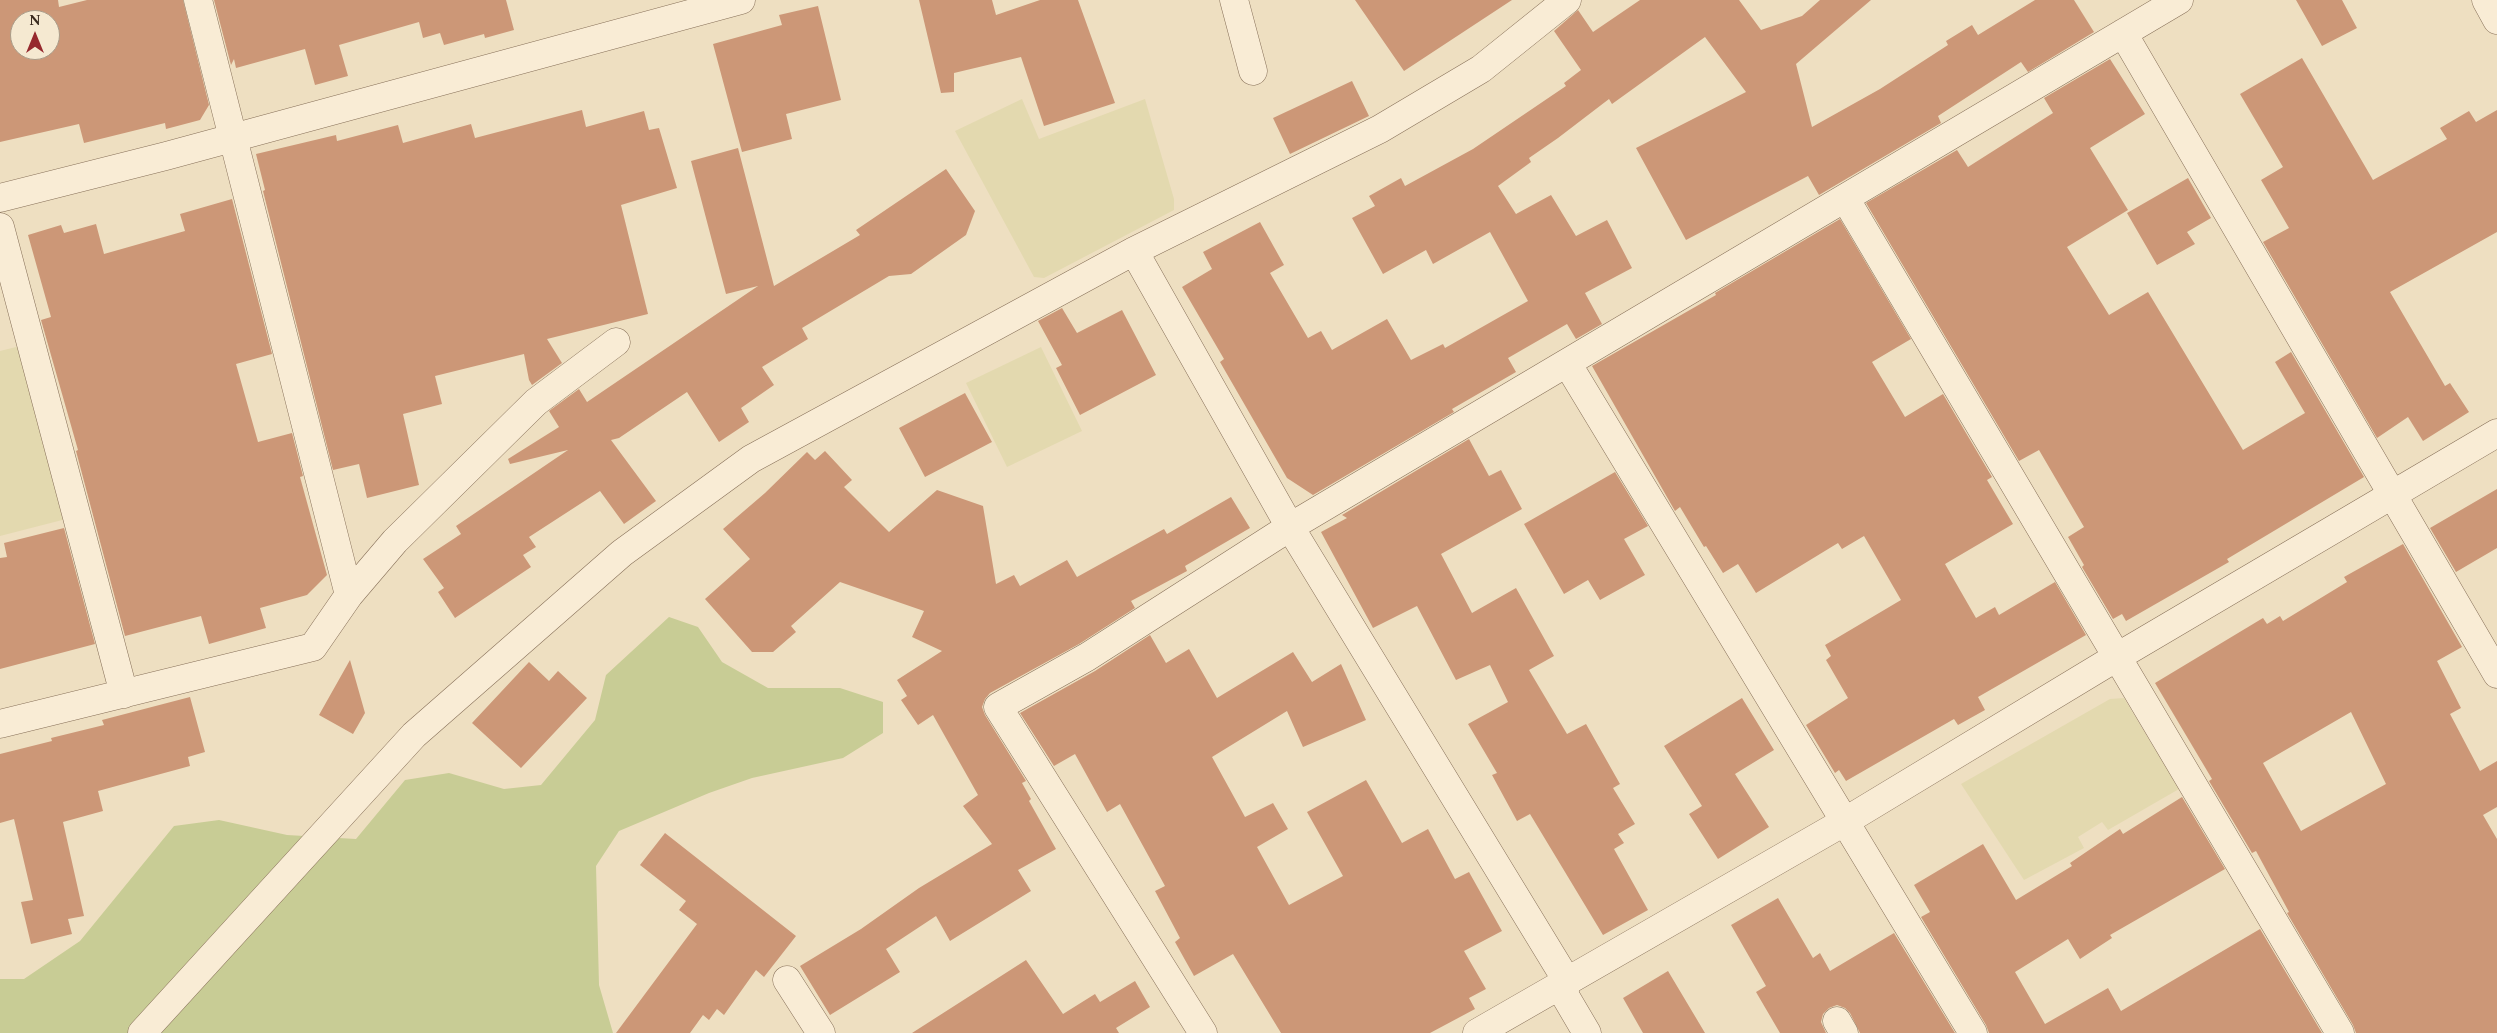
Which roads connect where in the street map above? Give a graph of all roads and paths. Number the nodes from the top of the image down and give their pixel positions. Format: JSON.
{"nodes":[{"id":1,"x":198,"y":0,"type":"edge"},
{"id":2,"x":741,"y":0,"type":"edge"},
{"id":3,"x":1234,"y":0,"type":"edge"},
{"id":4,"x":1568,"y":0,"type":"edge"},
{"id":5,"x":2179,"y":0,"type":"edge"},
{"id":6,"x":2486,"y":0,"type":"edge"},
{"id":7,"x":2497,"y":20,"type":"edge"},
{"id":8,"x":2123,"y":33,"type":"junction"},
{"id":9,"x":1252,"y":71,"type":"dead end"},
{"id":10,"x":234,"y":138,"type":"junction"},
{"id":11,"x":0,"y":198,"type":"edge"},
{"id":12,"x":1845,"y":198,"type":"junction"},
{"id":13,"x":0,"y":227,"type":"edge"},
{"id":14,"x":1134,"y":251,"type":"junction"},
{"id":15,"x":616,"y":342,"type":"dead end"},
{"id":16,"x":1567,"y":362,"type":"junction"},
{"id":17,"x":2497,"y":434,"type":"edge"},
{"id":18,"x":2393,"y":495,"type":"junction"},
{"id":19,"x":1290,"y":527,"type":"junction"},
{"id":20,"x":349,"y":595,"type":"junction"},
{"id":21,"x":2117,"y":657,"type":"junction"},
{"id":22,"x":2497,"y":674,"type":"edge"},
{"id":23,"x":124,"y":694,"type":"junction"},
{"id":24,"x":0,"y":724,"type":"edge"},
{"id":25,"x":1844,"y":822,"type":"junction"},
{"id":26,"x":788,"y":980,"type":"dead end"},
{"id":27,"x":1567,"y":981,"type":"junction"},
{"id":28,"x":1965,"y":1030,"type":"edge"},
{"id":29,"x":142,"y":1033,"type":"edge"},
{"id":30,"x":821,"y":1033,"type":"edge"},
{"id":31,"x":1203,"y":1033,"type":"edge"},
{"id":32,"x":1477,"y":1033,"type":"edge"},
{"id":33,"x":1587,"y":1033,"type":"edge"},
{"id":34,"x":2340,"y":1033,"type":"edge"}],
"edges":[{"from":1,"to":10,"type":"street"},
{"from":2,"to":10,"type":"street"},
{"from":3,"to":9,"type":"street"},
{"from":4,"to":14,"type":"street"},
{"from":5,"to":8,"type":"street"},
{"from":6,"to":7,"type":"street"},
{"from":8,"to":12,"type":"street"},
{"from":8,"to":18,"type":"street"},
{"from":10,"to":11,"type":"street"},
{"from":10,"to":20,"type":"street"},
{"from":12,"to":16,"type":"street"},
{"from":12,"to":21,"type":"street"},
{"from":13,"to":23,"type":"street"},
{"from":14,"to":19,"type":"street"},
{"from":14,"to":29,"type":"street"},
{"from":15,"to":20,"type":"street"},
{"from":16,"to":19,"type":"street"},
{"from":16,"to":25,"type":"street"},
{"from":17,"to":18,"type":"street"},
{"from":18,"to":21,"type":"street"},
{"from":18,"to":22,"type":"street"},
{"from":19,"to":27,"type":"street"},
{"from":19,"to":31,"type":"street"},
{"from":20,"to":23,"type":"street"},
{"from":21,"to":25,"type":"street"},
{"from":21,"to":34,"type":"street"},
{"from":23,"to":24,"type":"street"},
{"from":25,"to":27,"type":"street"},
{"from":25,"to":28,"type":"street"},
{"from":26,"to":30,"type":"street"},
{"from":27,"to":32,"type":"street"},
{"from":27,"to":33,"type":"street"}]}
